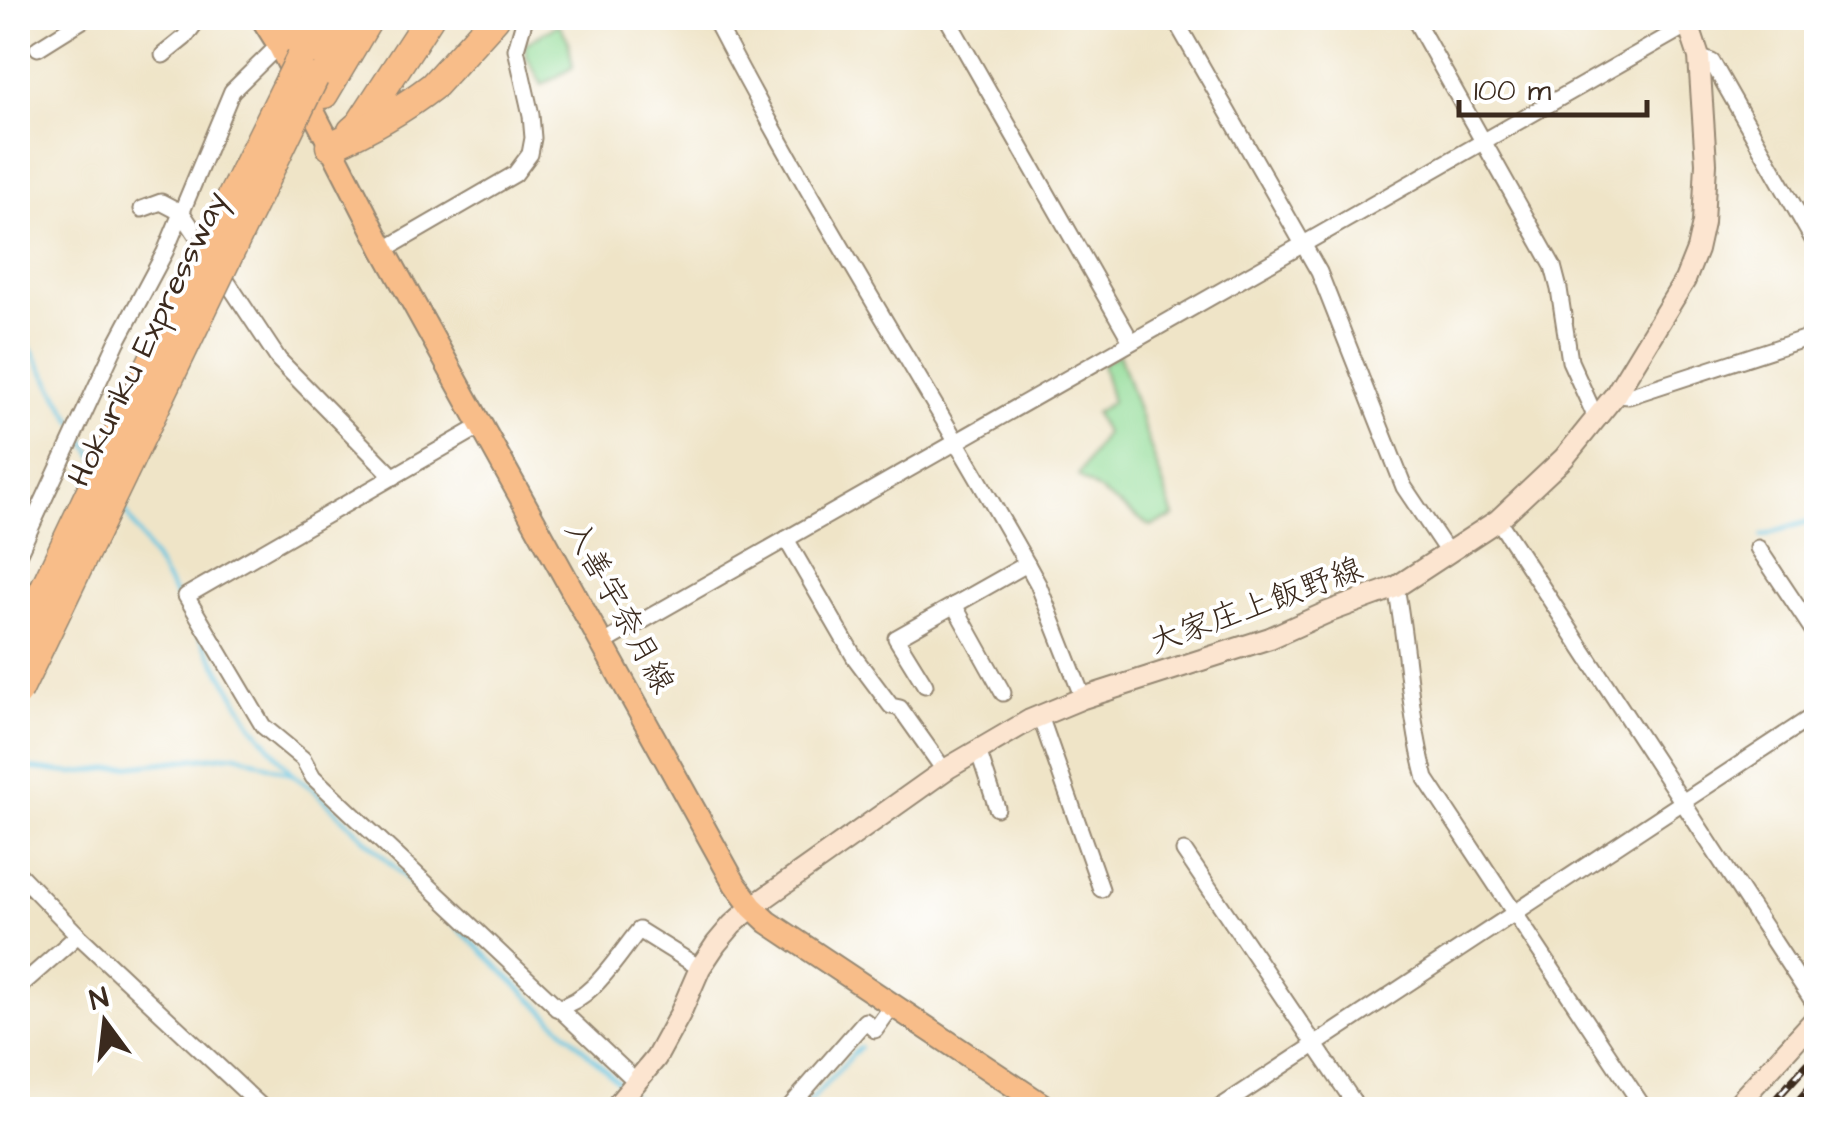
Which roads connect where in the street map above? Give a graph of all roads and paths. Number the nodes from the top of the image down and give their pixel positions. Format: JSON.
{"nodes":[{"id":1,"x":86,"y":18,"type":"edge"},
{"id":2,"x":199,"y":18,"type":"edge"},
{"id":3,"x":262,"y":18,"type":"edge"},
{"id":4,"x":321,"y":18,"type":"edge"},
{"id":5,"x":345,"y":18,"type":"edge"},
{"id":6,"x":369,"y":18,"type":"edge"},
{"id":7,"x":428,"y":18,"type":"edge"},
{"id":8,"x":494,"y":18,"type":"edge"},
{"id":9,"x":525,"y":18,"type":"edge"},
{"id":10,"x":714,"y":18,"type":"edge"},
{"id":11,"x":947,"y":18,"type":"edge"},
{"id":12,"x":1174,"y":18,"type":"edge"},
{"id":13,"x":1414,"y":18,"type":"edge"},
{"id":14,"x":1692,"y":20,"type":"edge"},
{"id":15,"x":38,"y":48,"type":"dead end"},
{"id":16,"x":163,"y":55,"type":"dead end"},
{"id":17,"x":301,"y":55,"type":"edge"},
{"id":18,"x":1699,"y":56,"type":"junction"},
{"id":19,"x":1484,"y":140,"type":"junction"},
{"id":20,"x":330,"y":146,"type":"junction"},
{"id":21,"x":142,"y":210,"type":"dead end"},
{"id":22,"x":182,"y":213,"type":"junction"},
{"id":23,"x":1302,"y":243,"type":"junction"},
{"id":24,"x":1816,"y":245,"type":"edge"},
{"id":25,"x":384,"y":250,"type":"junction"},
{"id":26,"x":197,"y":291,"type":"junction"},
{"id":27,"x":1816,"y":335,"type":"edge"},
{"id":28,"x":1130,"y":341,"type":"junction"},
{"id":29,"x":1615,"y":394,"type":"junction"},
{"id":30,"x":1596,"y":418,"type":"junction"},
{"id":31,"x":481,"y":426,"type":"junction"},
{"id":32,"x":958,"y":440,"type":"junction"},
{"id":33,"x":394,"y":477,"type":"junction"},
{"id":34,"x":1498,"y":520,"type":"junction"},
{"id":35,"x":786,"y":539,"type":"junction"},
{"id":36,"x":1758,"y":548,"type":"dead end"},
{"id":37,"x":1449,"y":554,"type":"junction"},
{"id":38,"x":18,"y":556,"type":"edge"},
{"id":39,"x":1027,"y":564,"type":"junction"},
{"id":40,"x":1396,"y":586,"type":"junction"},
{"id":41,"x":954,"y":605,"type":"junction"},
{"id":42,"x":1816,"y":635,"type":"edge"},
{"id":43,"x":18,"y":644,"type":"edge"},
{"id":44,"x":602,"y":644,"type":"junction"},
{"id":45,"x":925,"y":685,"type":"dead end"},
{"id":46,"x":18,"y":692,"type":"edge"},
{"id":47,"x":1003,"y":693,"type":"dead end"},
{"id":48,"x":1083,"y":698,"type":"junction"},
{"id":49,"x":1816,"y":714,"type":"edge"},
{"id":50,"x":1040,"y":716,"type":"junction"},
{"id":51,"x":978,"y":750,"type":"junction"},
{"id":52,"x":944,"y":770,"type":"junction"},
{"id":53,"x":1683,"y":802,"type":"junction"},
{"id":54,"x":997,"y":808,"type":"dead end"},
{"id":55,"x":1184,"y":852,"type":"dead end"},
{"id":56,"x":18,"y":873,"type":"edge"},
{"id":57,"x":1101,"y":889,"type":"dead end"},
{"id":58,"x":752,"y":907,"type":"junction"},
{"id":59,"x":1514,"y":914,"type":"junction"},
{"id":60,"x":78,"y":935,"type":"junction"},
{"id":61,"x":700,"y":968,"type":"junction"},
{"id":62,"x":18,"y":988,"type":"edge"},
{"id":63,"x":893,"y":1005,"type":"junction"},
{"id":64,"x":1816,"y":1006,"type":"edge"},
{"id":65,"x":556,"y":1008,"type":"junction"},
{"id":66,"x":1816,"y":1018,"type":"edge"},
{"id":67,"x":1316,"y":1044,"type":"junction"},
{"id":68,"x":638,"y":1082,"type":"junction"},
{"id":69,"x":622,"y":1106,"type":"edge"},
{"id":70,"x":265,"y":1110,"type":"edge"},
{"id":71,"x":787,"y":1110,"type":"edge"},
{"id":72,"x":1050,"y":1110,"type":"edge"},
{"id":73,"x":1216,"y":1110,"type":"edge"},
{"id":74,"x":1359,"y":1110,"type":"edge"},
{"id":75,"x":1645,"y":1110,"type":"edge"},
{"id":76,"x":1732,"y":1110,"type":"edge"}],
"edges":[{"from":1,"to":15,"type":"street"},
{"from":2,"to":16,"type":"street"},
{"from":3,"to":17,"type":"main road","name":"入善宇奈月線"},
{"from":4,"to":17,"type":"highway","name":"Hokuriku Expressway"},
{"from":5,"to":17,"type":"highway","name":"Hokuriku Expressway"},
{"from":6,"to":17,"type":"highway"},
{"from":7,"to":20,"type":"highway"},
{"from":8,"to":20,"type":"highway"},
{"from":9,"to":25,"type":"street"},
{"from":10,"to":32,"type":"street"},
{"from":11,"to":28,"type":"street"},
{"from":12,"to":23,"type":"street"},
{"from":13,"to":19,"type":"street"},
{"from":14,"to":18,"type":"main road","name":"大家庄上飯野線"},
{"from":14,"to":19,"type":"street"},
{"from":17,"to":20,"type":"main road","name":"入善宇奈月線"},
{"from":17,"to":22,"type":"street"},
{"from":17,"to":26,"type":"highway","name":"Hokuriku Expressway","bridge":true},
{"from":17,"to":26,"type":"highway","bridge":true},
{"from":18,"to":24,"type":"street"},
{"from":18,"to":29,"type":"main road","name":"大家庄上飯野線"},
{"from":19,"to":23,"type":"street"},
{"from":19,"to":30,"type":"street"},
{"from":20,"to":25,"type":"main road","name":"入善宇奈月線"},
{"from":21,"to":22,"type":"street"},
{"from":22,"to":33,"type":"street"},
{"from":22,"to":38,"type":"street"},
{"from":23,"to":28,"type":"street"},
{"from":23,"to":37,"type":"street"},
{"from":25,"to":31,"type":"main road","name":"入善宇奈月線"},
{"from":26,"to":43,"type":"highway","name":"Hokuriku Expressway","bridge":true},
{"from":26,"to":46,"type":"highway","name":"Hokuriku Expressway","bridge":true},
{"from":27,"to":29,"type":"street"},
{"from":28,"to":32,"type":"street"},
{"from":29,"to":30,"type":"main road","name":"大家庄上飯野線"},
{"from":30,"to":34,"type":"main road","name":"大家庄上飯野線"},
{"from":31,"to":33,"type":"street"},
{"from":31,"to":44,"type":"main road","name":"入善宇奈月線"},
{"from":32,"to":35,"type":"street"},
{"from":32,"to":39,"type":"street"},
{"from":33,"to":65,"type":"street"},
{"from":34,"to":37,"type":"main road","name":"大家庄上飯野線"},
{"from":34,"to":53,"type":"street"},
{"from":35,"to":44,"type":"street"},
{"from":35,"to":52,"type":"street"},
{"from":36,"to":42,"type":"street"},
{"from":37,"to":40,"type":"main road","name":"大家庄上飯野線"},
{"from":39,"to":41,"type":"street"},
{"from":39,"to":48,"type":"street"},
{"from":40,"to":48,"type":"main road","name":"大家庄上飯野線"},
{"from":40,"to":59,"type":"street"},
{"from":41,"to":45,"type":"street"},
{"from":41,"to":47,"type":"street"},
{"from":44,"to":58,"type":"main road","name":"入善宇奈月線"},
{"from":48,"to":50,"type":"main road","name":"大家庄上飯野線"},
{"from":49,"to":53,"type":"street"},
{"from":50,"to":51,"type":"main road","name":"大家庄上飯野線"},
{"from":50,"to":57,"type":"street"},
{"from":51,"to":52,"type":"main road","name":"大家庄上飯野線"},
{"from":51,"to":54,"type":"street"},
{"from":52,"to":58,"type":"main road","name":"大家庄上飯野線"},
{"from":53,"to":59,"type":"street"},
{"from":53,"to":64,"type":"street"},
{"from":55,"to":67,"type":"street"},
{"from":56,"to":60,"type":"street"},
{"from":58,"to":61,"type":"main road","name":"大家庄上飯野線"},
{"from":58,"to":63,"type":"main road","name":"入善宇奈月線"},
{"from":59,"to":67,"type":"street"},
{"from":59,"to":75,"type":"street"},
{"from":60,"to":62,"type":"street"},
{"from":60,"to":70,"type":"street"},
{"from":61,"to":65,"type":"street"},
{"from":61,"to":68,"type":"main road","name":"大家庄上飯野線"},
{"from":63,"to":71,"type":"street"},
{"from":63,"to":72,"type":"main road","name":"入善宇奈月線"},
{"from":65,"to":68,"type":"street"},
{"from":66,"to":76,"type":"main road"},
{"from":67,"to":73,"type":"street"},
{"from":67,"to":74,"type":"street"},
{"from":68,"to":69,"type":"main road","name":"大家庄上飯野線"}]}
